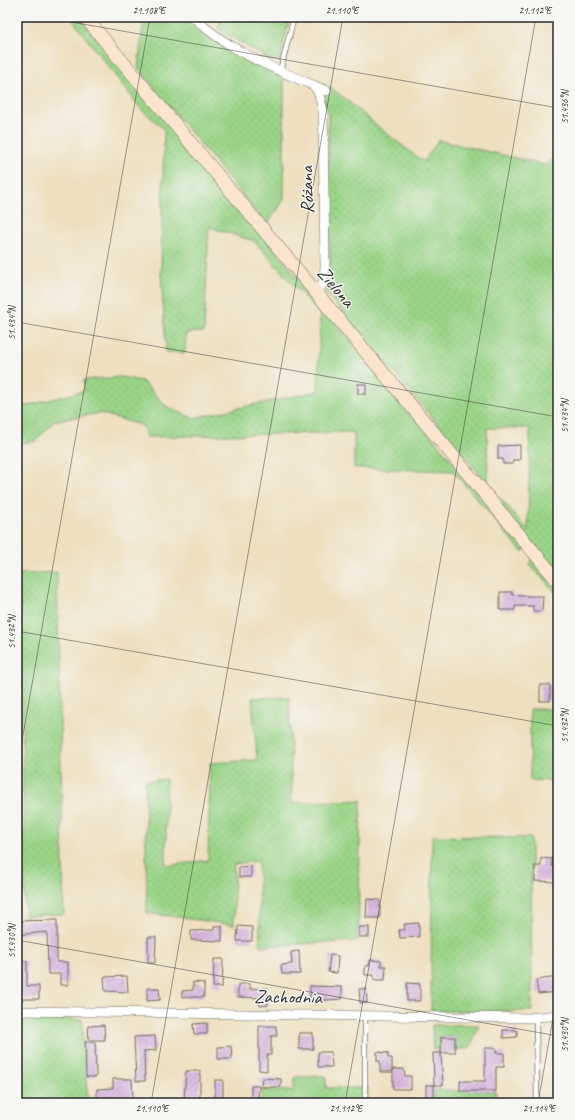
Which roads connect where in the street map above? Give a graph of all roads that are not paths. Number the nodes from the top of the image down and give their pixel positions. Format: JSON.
{"nodes":[{"id":1,"x":85,"y":17,"type":"edge"},
{"id":2,"x":193,"y":17,"type":"edge"},
{"id":3,"x":294,"y":17,"type":"edge"},
{"id":4,"x":280,"y":71,"type":"junction"},
{"id":5,"x":314,"y":85,"type":"junction"},
{"id":6,"x":328,"y":91,"type":"dead end"},
{"id":7,"x":316,"y":294,"type":"junction"},
{"id":8,"x":558,"y":581,"type":"edge"},
{"id":9,"x":17,"y":1011,"type":"edge"},
{"id":10,"x":365,"y":1015,"type":"junction"},
{"id":11,"x":558,"y":1015,"type":"edge"},
{"id":12,"x":536,"y":1018,"type":"junction"},
{"id":13,"x":365,"y":1103,"type":"edge"},
{"id":14,"x":537,"y":1103,"type":"edge"}],
"edges":[{"from":1,"to":7,"type":"street","name":"Zielona"},
{"from":2,"to":4,"type":"street"},
{"from":3,"to":4,"type":"lane"},
{"from":4,"to":5,"type":"street"},
{"from":5,"to":6,"type":"street"},
{"from":5,"to":7,"type":"street","name":"Różana"},
{"from":7,"to":8,"type":"street","name":"Zielona"},
{"from":9,"to":10,"type":"street","name":"Zachodnia"},
{"from":10,"to":12,"type":"street","name":"Zachodnia"},
{"from":10,"to":13,"type":"lane"},
{"from":11,"to":12,"type":"street","name":"Zachodnia"},
{"from":12,"to":14,"type":"lane"}]}
